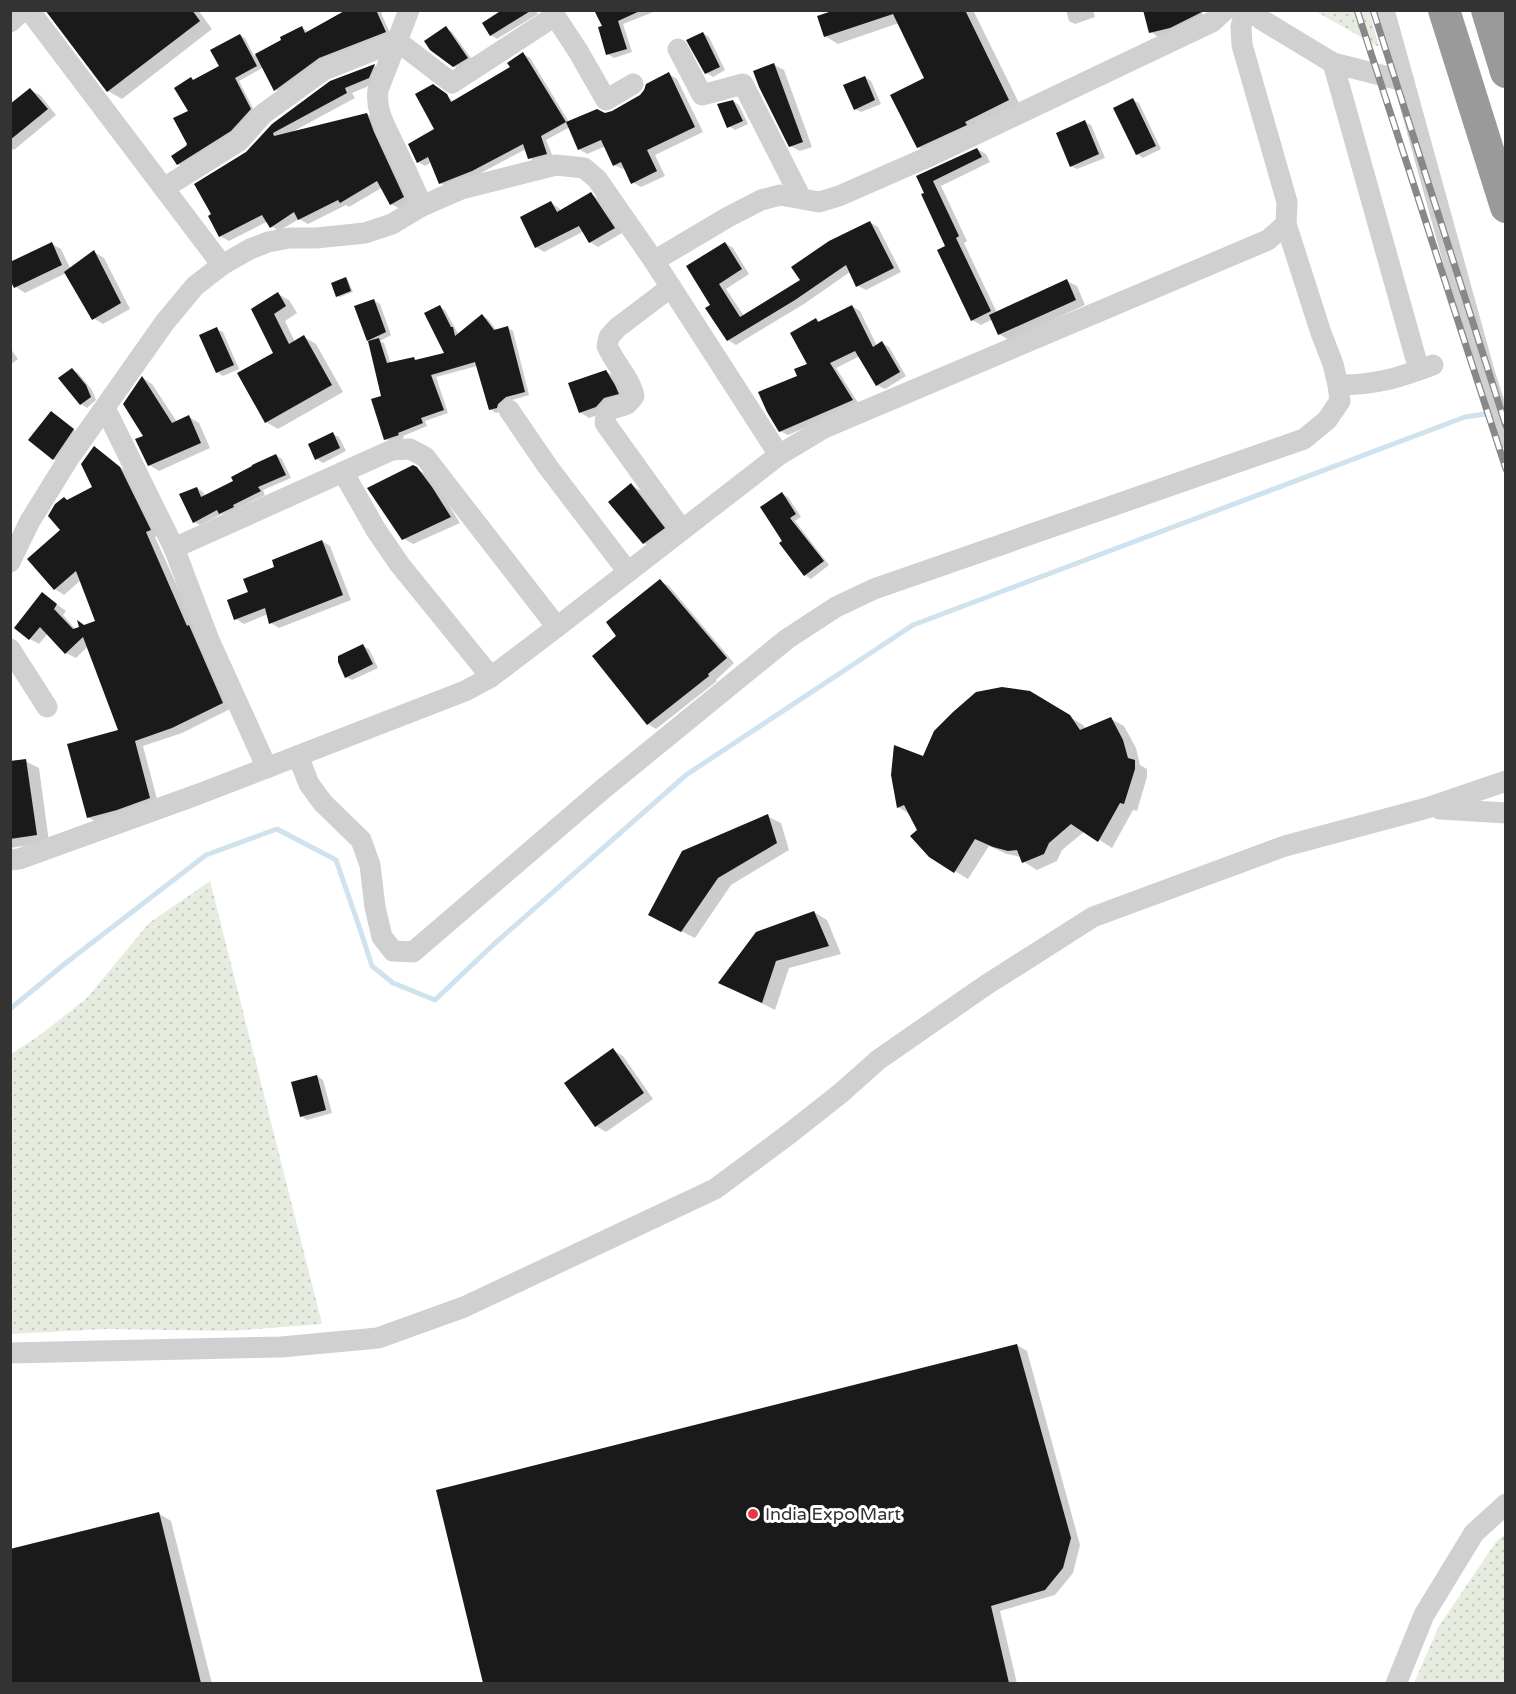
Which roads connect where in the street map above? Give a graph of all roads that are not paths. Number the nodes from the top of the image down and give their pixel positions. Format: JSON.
{"nodes":[{"id":1,"x":23,"y":10,"type":"edge"},
{"id":2,"x":29,"y":10,"type":"edge"},
{"id":3,"x":409,"y":10,"type":"edge"},
{"id":4,"x":1225,"y":10,"type":"edge"},
{"id":5,"x":1245,"y":10,"type":"edge"},
{"id":6,"x":1251,"y":10,"type":"edge"},
{"id":7,"x":1384,"y":10,"type":"edge"},
{"id":8,"x":1444,"y":10,"type":"edge"},
{"id":9,"x":1487,"y":10,"type":"edge"},
{"id":10,"x":10,"y":22,"type":"edge"},
{"id":11,"x":397,"y":41,"type":"junction"},
{"id":12,"x":678,"y":49,"type":"dead end"},
{"id":13,"x":1332,"y":63,"type":"junction"},
{"id":14,"x":1506,"y":72,"type":"edge"},
{"id":15,"x":1404,"y":81,"type":"junction"},
{"id":16,"x":633,"y":84,"type":"dead end"},
{"id":17,"x":164,"y":188,"type":"junction"},
{"id":18,"x":801,"y":198,"type":"junction"},
{"id":19,"x":422,"y":206,"type":"junction"},
{"id":20,"x":1506,"y":207,"type":"edge"},
{"id":21,"x":1286,"y":224,"type":"junction"},
{"id":22,"x":654,"y":261,"type":"junction"},
{"id":23,"x":222,"y":265,"type":"junction"},
{"id":24,"x":671,"y":287,"type":"junction"},
{"id":25,"x":1338,"y":385,"type":"junction"},
{"id":26,"x":105,"y":408,"type":"junction"},
{"id":27,"x":509,"y":410,"type":"dead end"},
{"id":28,"x":1506,"y":438,"type":"edge"},
{"id":29,"x":779,"y":455,"type":"junction"},
{"id":30,"x":343,"y":472,"type":"junction"},
{"id":31,"x":682,"y":530,"type":"junction"},
{"id":32,"x":174,"y":548,"type":"junction"},
{"id":33,"x":10,"y":562,"type":"edge"},
{"id":34,"x":628,"y":572,"type":"junction"},
{"id":35,"x":557,"y":627,"type":"junction"},
{"id":36,"x":10,"y":649,"type":"edge"},
{"id":37,"x":491,"y":677,"type":"junction"},
{"id":38,"x":47,"y":707,"type":"dead end"},
{"id":39,"x":298,"y":756,"type":"junction"},
{"id":40,"x":267,"y":768,"type":"junction"},
{"id":41,"x":1506,"y":781,"type":"edge"},
{"id":42,"x":1427,"y":808,"type":"junction"},
{"id":43,"x":1506,"y":813,"type":"edge"},
{"id":44,"x":10,"y":860,"type":"edge"},
{"id":45,"x":10,"y":1353,"type":"edge"},
{"id":46,"x":1506,"y":1504,"type":"edge"},
{"id":47,"x":1396,"y":1683,"type":"edge"}],
"edges":[{"from":1,"to":10,"type":"street"},
{"from":2,"to":17,"type":"street"},
{"from":3,"to":11,"type":"street"},
{"from":4,"to":18,"type":"street"},
{"from":5,"to":21,"type":"street"},
{"from":6,"to":13,"type":"street"},
{"from":7,"to":15,"type":"street"},
{"from":8,"to":20,"type":"highway"},
{"from":9,"to":14,"type":"highway"},
{"from":11,"to":16,"type":"street"},
{"from":11,"to":17,"type":"street"},
{"from":11,"to":19,"type":"street"},
{"from":12,"to":18,"type":"street"},
{"from":13,"to":15,"type":"street"},
{"from":13,"to":25,"type":"street"},
{"from":15,"to":28,"type":"street"},
{"from":17,"to":23,"type":"street"},
{"from":18,"to":22,"type":"street"},
{"from":19,"to":22,"type":"street"},
{"from":19,"to":23,"type":"street"},
{"from":21,"to":25,"type":"street"},
{"from":21,"to":29,"type":"street"},
{"from":22,"to":24,"type":"street"},
{"from":23,"to":26,"type":"street"},
{"from":24,"to":29,"type":"street"},
{"from":24,"to":31,"type":"street"},
{"from":25,"to":39,"type":"street"},
{"from":26,"to":32,"type":"street"},
{"from":26,"to":33,"type":"street"},
{"from":27,"to":34,"type":"street"},
{"from":29,"to":31,"type":"street"},
{"from":30,"to":32,"type":"street"},
{"from":30,"to":35,"type":"street"},
{"from":30,"to":37,"type":"street"},
{"from":31,"to":34,"type":"street"},
{"from":32,"to":40,"type":"street"},
{"from":34,"to":35,"type":"street"},
{"from":35,"to":37,"type":"street"},
{"from":36,"to":38,"type":"street"},
{"from":37,"to":39,"type":"street"},
{"from":39,"to":40,"type":"street"},
{"from":40,"to":44,"type":"street"},
{"from":41,"to":42,"type":"street"},
{"from":42,"to":43,"type":"street"},
{"from":42,"to":45,"type":"street"},
{"from":46,"to":47,"type":"street"}]}
